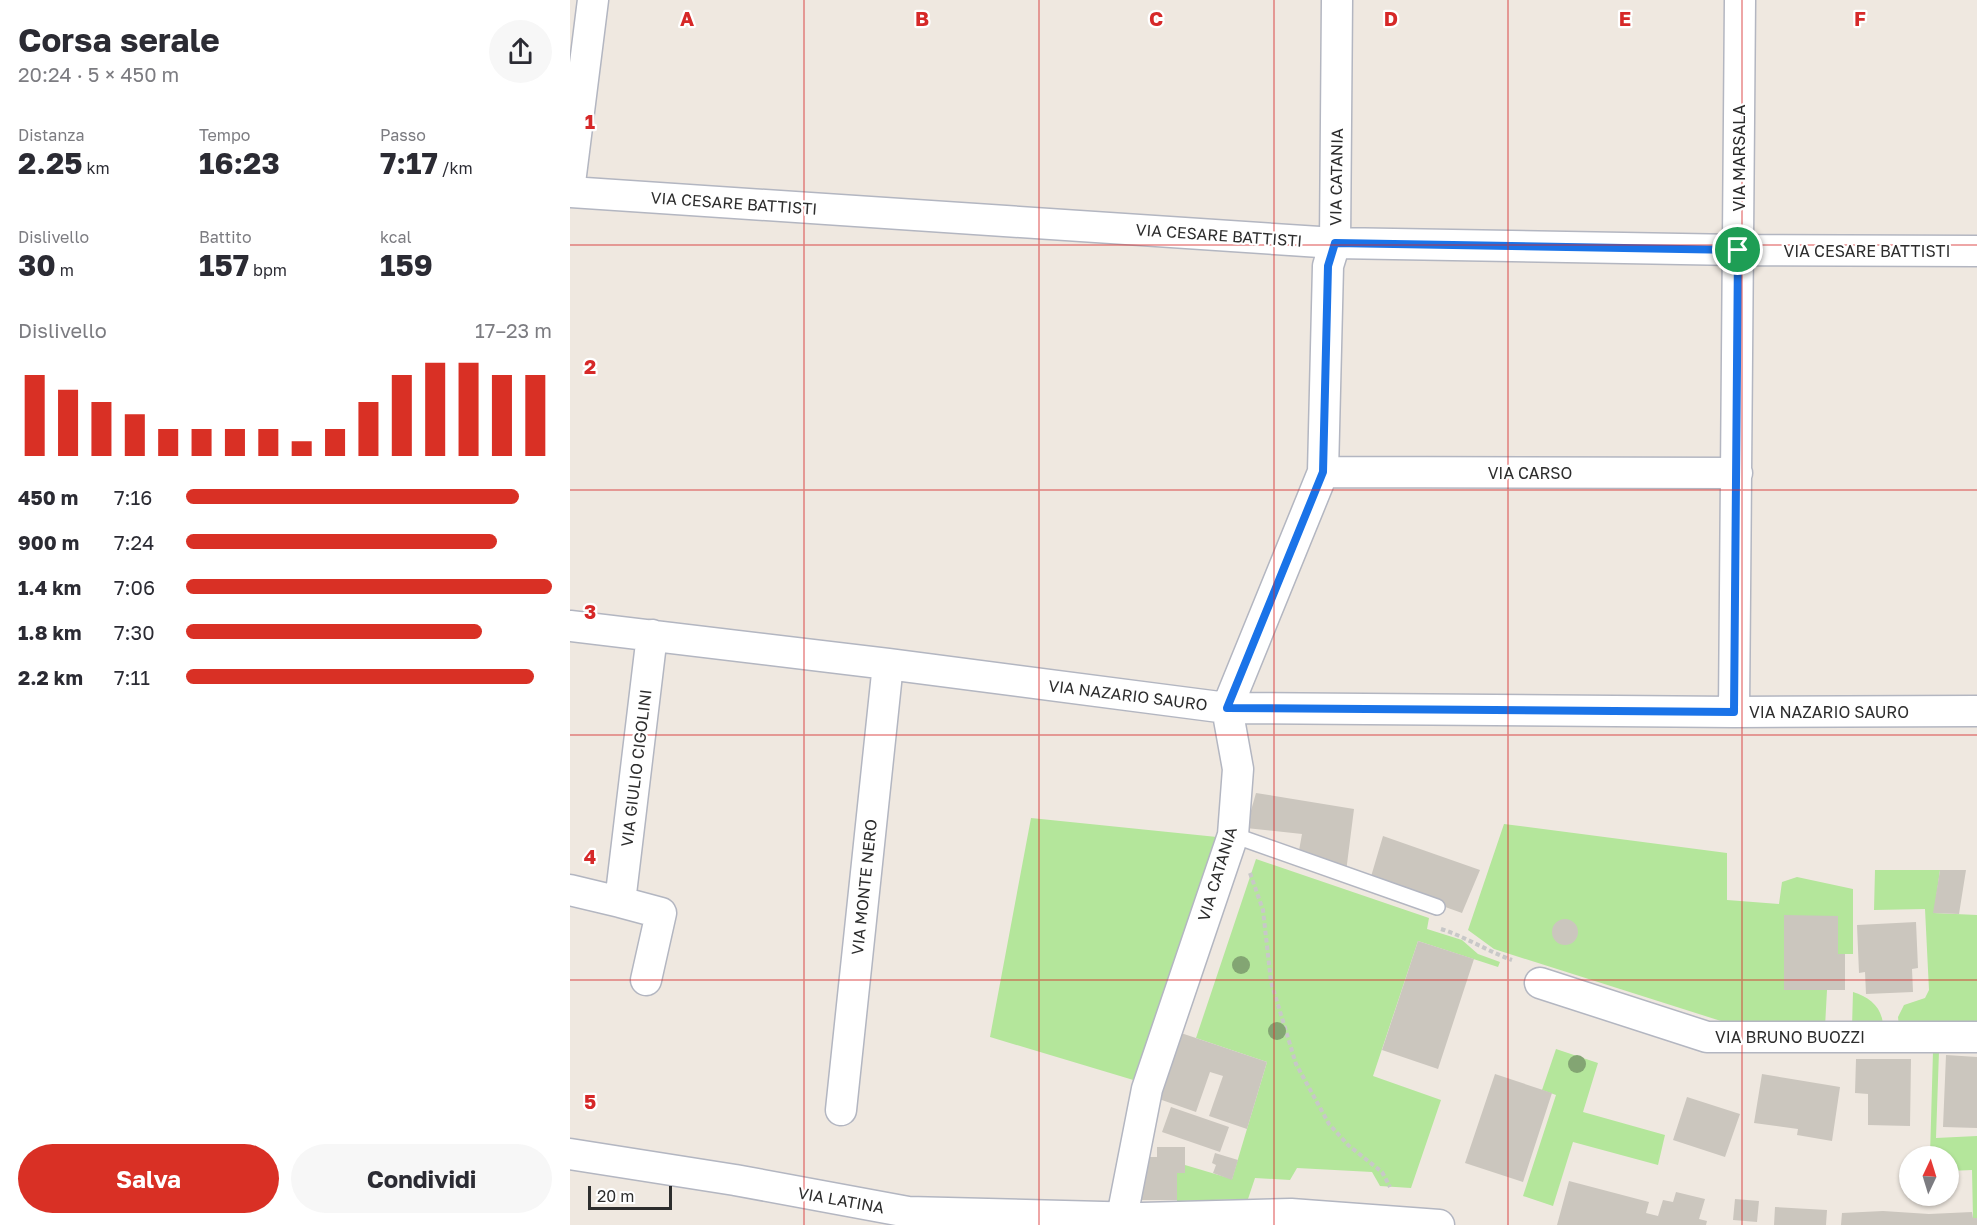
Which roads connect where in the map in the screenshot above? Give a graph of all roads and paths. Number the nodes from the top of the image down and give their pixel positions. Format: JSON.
{"nodes":[{"id":1,"x":593,"y":0,"type":"edge"},
{"id":2,"x":1337,"y":0,"type":"edge"},
{"id":3,"x":1740,"y":0,"type":"edge"},
{"id":4,"x":570,"y":183,"type":"edge"},
{"id":5,"x":570,"y":192,"type":"edge"},
{"id":6,"x":1335,"y":243,"type":"junction"},
{"id":7,"x":1738,"y":250,"type":"junction"},
{"id":8,"x":1977,"y":251,"type":"edge"},
{"id":9,"x":1323,"y":472,"type":"junction"},
{"id":10,"x":1737,"y":473,"type":"junction"},
{"id":11,"x":570,"y":626,"type":"edge"},
{"id":12,"x":652,"y":635,"type":"junction"},
{"id":13,"x":888,"y":664,"type":"junction"},
{"id":14,"x":1227,"y":708,"type":"junction"},
{"id":15,"x":1977,"y":711,"type":"edge"},
{"id":16,"x":1734,"y":712,"type":"junction"},
{"id":17,"x":1229,"y":844,"type":"junction"},
{"id":18,"x":570,"y":890,"type":"edge"},
{"id":19,"x":620,"y":902,"type":"junction"},
{"id":20,"x":1437,"y":908,"type":"joint"},
{"id":21,"x":1512,"y":960,"type":"dead end"},
{"id":22,"x":646,"y":980,"type":"dead end"},
{"id":23,"x":1540,"y":983,"type":"dead end"},
{"id":24,"x":1977,"y":1037,"type":"edge"},
{"id":25,"x":841,"y":1110,"type":"dead end"},
{"id":26,"x":570,"y":1154,"type":"edge"},
{"id":27,"x":1390,"y":1187,"type":"dead end"},
{"id":28,"x":963,"y":1220,"type":"edge"},
{"id":29,"x":1136,"y":1220,"type":"edge"},
{"id":30,"x":1439,"y":1225,"type":"edge"}],
"edges":[{"from":1,"to":4,"type":"street"},
{"from":2,"to":6,"type":"street","name":"VIA CATANIA"},
{"from":3,"to":7,"type":"street","name":"VIA MARSALA"},
{"from":5,"to":6,"type":"street","name":"VIA CESARE BATTISTI"},
{"from":6,"to":7,"type":"street","name":"VIA CESARE BATTISTI"},
{"from":6,"to":9,"type":"street","name":"VIA CATANIA"},
{"from":7,"to":8,"type":"street","name":"VIA CESARE BATTISTI"},
{"from":7,"to":10,"type":"street","name":"VIA MARSALA"},
{"from":9,"to":10,"type":"street","name":"VIA CARSO"},
{"from":9,"to":14,"type":"street","name":"VIA CATANIA"},
{"from":10,"to":16,"type":"street","name":"VIA MARSALA"},
{"from":11,"to":12,"type":"street","name":"VIA NAZARIO SAURO"},
{"from":12,"to":13,"type":"street","name":"VIA NAZARIO SAURO"},
{"from":12,"to":19,"type":"street","name":"VIA GIULIO CIGOLINI"},
{"from":13,"to":14,"type":"street","name":"VIA NAZARIO SAURO"},
{"from":13,"to":25,"type":"street","name":"VIA MONTE NERO"},
{"from":14,"to":16,"type":"street","name":"VIA NAZARIO SAURO"},
{"from":14,"to":17,"type":"street","name":"VIA CATANIA"},
{"from":15,"to":16,"type":"street","name":"VIA NAZARIO SAURO"},
{"from":17,"to":20,"type":"lane"},
{"from":17,"to":27,"type":"path"},
{"from":17,"to":29,"type":"street","name":"VIA CATANIA"},
{"from":18,"to":19,"type":"street"},
{"from":19,"to":22,"type":"street"},
{"from":20,"to":21,"type":"path"},
{"from":23,"to":24,"type":"street","name":"VIA BRUNO BUOZZI"},
{"from":26,"to":28,"type":"street","name":"VIA LATINA"},
{"from":28,"to":29,"type":"street","name":"VIA LATINA"},
{"from":29,"to":30,"type":"street","name":"VIA LATINA"}]}
